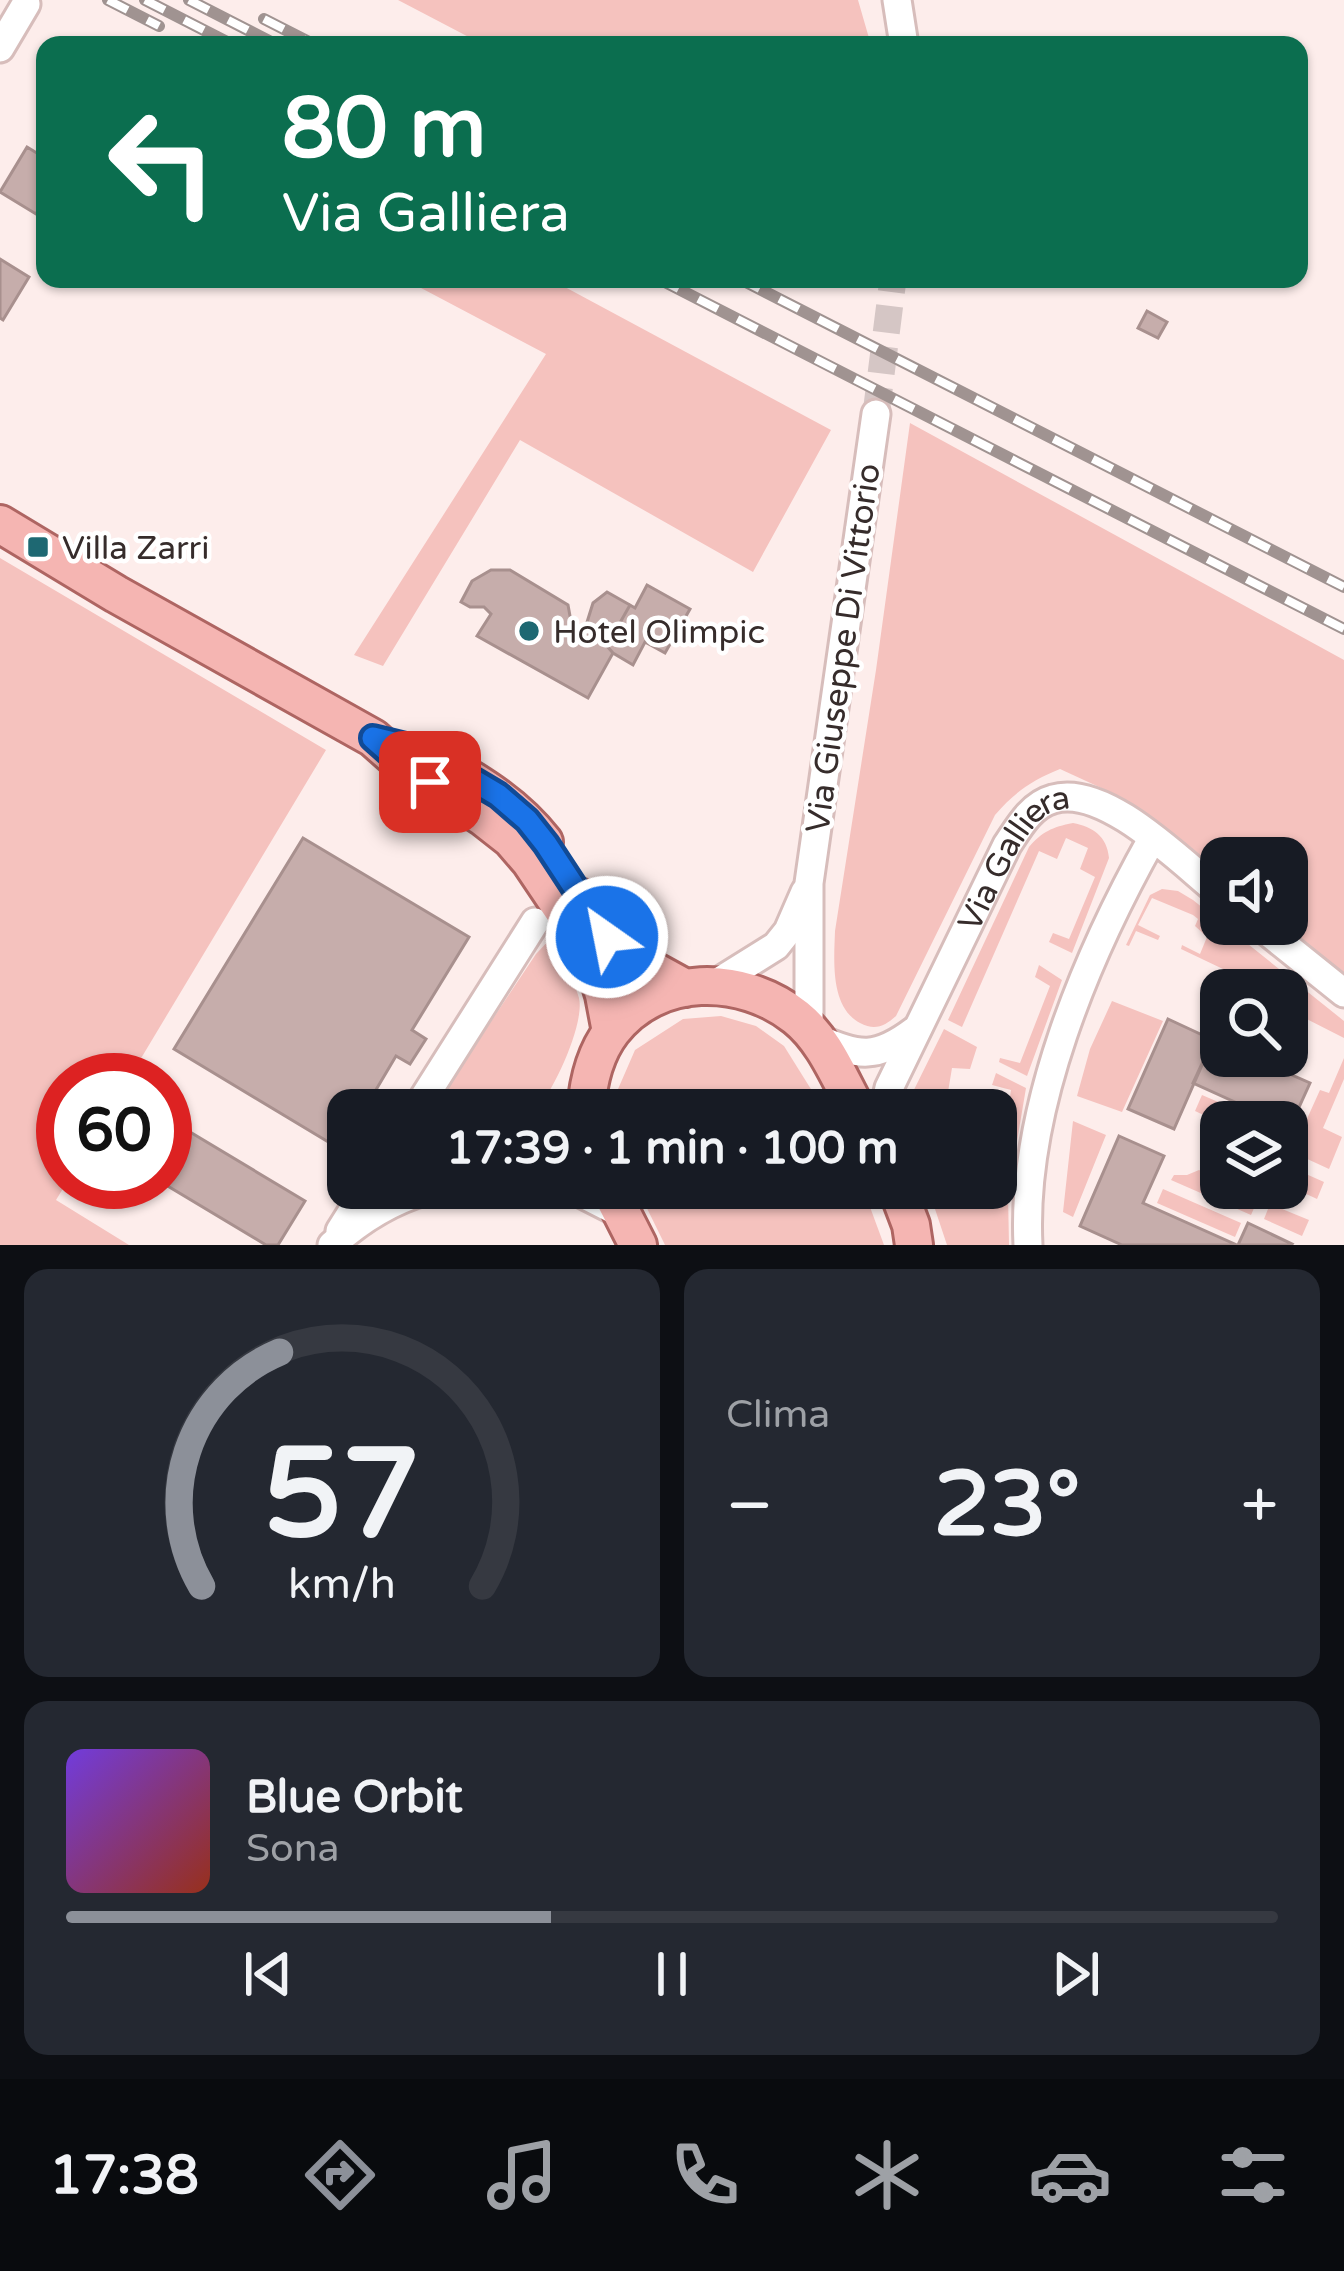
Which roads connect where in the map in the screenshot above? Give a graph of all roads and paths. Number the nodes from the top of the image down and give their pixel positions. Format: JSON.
{"nodes":[{"id":1,"x":897,"y":0,"type":"edge"},
{"id":2,"x":26,"y":4,"type":"dead end"},
{"id":3,"x":903,"y":36,"type":"edge"},
{"id":4,"x":0,"y":48,"type":"edge"},
{"id":5,"x":876,"y":414,"type":"tunnel mouth"},
{"id":6,"x":0,"y":524,"type":"edge"},
{"id":7,"x":373,"y":738,"type":"junction"},
{"id":8,"x":1152,"y":838,"type":"junction"},
{"id":9,"x":1200,"y":877,"type":"edge"},
{"id":10,"x":809,"y":883,"type":"junction"},
{"id":11,"x":535,"y":922,"type":"dead end"},
{"id":12,"x":1284,"y":945,"type":"edge"},
{"id":13,"x":700,"y":986,"type":"junction"},
{"id":14,"x":1344,"y":993,"type":"edge"},
{"id":15,"x":918,"y":1028,"type":"junction"},
{"id":16,"x":610,"y":1032,"type":"junction"},
{"id":17,"x":813,"y":1034,"type":"junction"},
{"id":18,"x":429,"y":1089,"type":"edge"},
{"id":19,"x":586,"y":1089,"type":"edge"},
{"id":20,"x":845,"y":1089,"type":"edge"},
{"id":21,"x":889,"y":1089,"type":"edge"},
{"id":22,"x":354,"y":1209,"type":"edge"},
{"id":23,"x":383,"y":1209,"type":"edge"},
{"id":24,"x":905,"y":1209,"type":"edge"},
{"id":25,"x":332,"y":1245,"type":"edge"},
{"id":26,"x":914,"y":1245,"type":"edge"},
{"id":27,"x":1028,"y":1245,"type":"edge"}],
"edges":[{"from":1,"to":3,"type":"street"},
{"from":2,"to":4,"type":"street"},
{"from":5,"to":10,"type":"street","name":"Via Giuseppe Di Vittorio"},
{"from":6,"to":7,"type":"main road"},
{"from":7,"to":13,"type":"main road"},
{"from":7,"to":16,"type":"main road"},
{"from":8,"to":9,"type":"street","name":"Via Galliera"},
{"from":8,"to":15,"type":"street","name":"Via Galliera"},
{"from":8,"to":27,"type":"street"},
{"from":10,"to":13,"type":"street","name":"Via Giuseppe Di Vittorio"},
{"from":10,"to":17,"type":"street","name":"Via Giuseppe Di Vittorio"},
{"from":11,"to":18,"type":"street"},
{"from":12,"to":14,"type":"street"},
{"from":13,"to":16,"type":"main road"},
{"from":13,"to":17,"type":"main road"},
{"from":15,"to":17,"type":"street"},
{"from":15,"to":21,"type":"street","name":"Via Galliera"},
{"from":16,"to":19,"type":"main road"},
{"from":17,"to":20,"type":"main road"},
{"from":22,"to":25,"type":"street"},
{"from":23,"to":25,"type":"street"},
{"from":24,"to":26,"type":"main road"}]}
